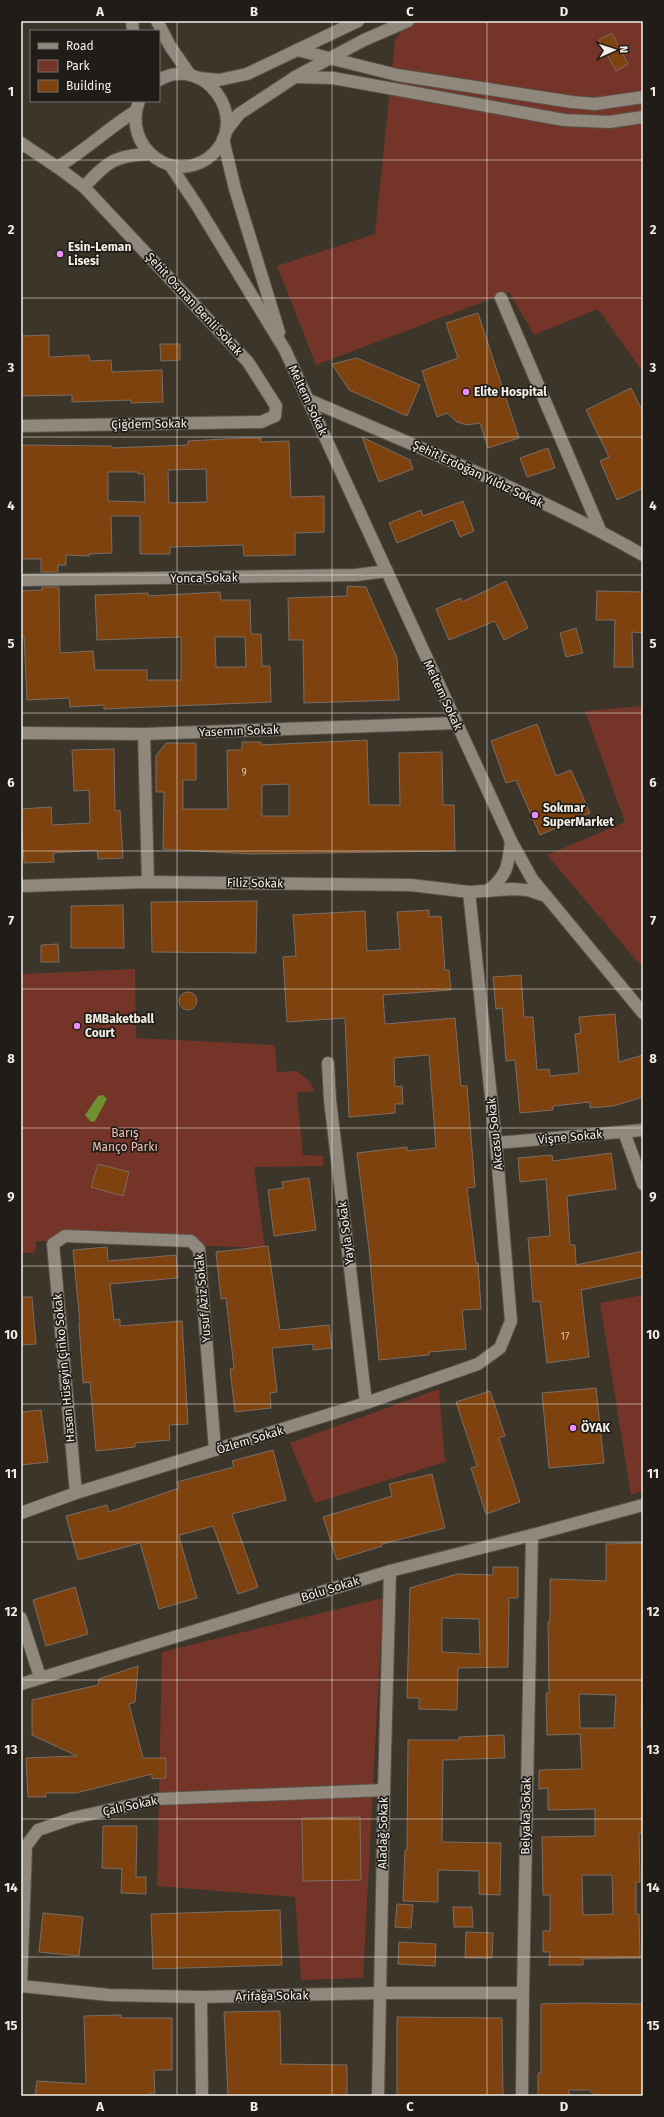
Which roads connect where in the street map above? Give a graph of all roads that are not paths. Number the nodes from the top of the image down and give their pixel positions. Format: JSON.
{"nodes":[{"id":1,"x":157,"y":21,"type":"edge"},
{"id":2,"x":358,"y":21,"type":"edge"},
{"id":3,"x":408,"y":21,"type":"edge"},
{"id":4,"x":297,"y":50,"type":"junction"},
{"id":5,"x":328,"y":59,"type":"junction"},
{"id":6,"x":195,"y":76,"type":"junction"},
{"id":7,"x":295,"y":77,"type":"junction"},
{"id":8,"x":160,"y":80,"type":"edge"},
{"id":9,"x":643,"y":97,"type":"edge"},
{"id":10,"x":138,"y":104,"type":"edge"},
{"id":11,"x":643,"y":116,"type":"edge"},
{"id":12,"x":224,"y":135,"type":"junction"},
{"id":13,"x":21,"y":143,"type":"edge"},
{"id":14,"x":150,"y":154,"type":"junction"},
{"id":15,"x":170,"y":165,"type":"junction"},
{"id":16,"x":57,"y":167,"type":"junction"},
{"id":17,"x":84,"y":187,"type":"junction"},
{"id":18,"x":501,"y":298,"type":"dead end"},
{"id":19,"x":285,"y":350,"type":"junction"},
{"id":20,"x":309,"y":400,"type":"junction"},
{"id":21,"x":275,"y":416,"type":"joint"},
{"id":22,"x":21,"y":426,"type":"edge"},
{"id":23,"x":600,"y":530,"type":"junction"},
{"id":24,"x":643,"y":555,"type":"edge"},
{"id":25,"x":387,"y":571,"type":"junction"},
{"id":26,"x":21,"y":580,"type":"edge"},
{"id":27,"x":456,"y":723,"type":"junction"},
{"id":28,"x":21,"y":733,"type":"edge"},
{"id":29,"x":144,"y":734,"type":"junction"},
{"id":30,"x":511,"y":841,"type":"junction"},
{"id":31,"x":148,"y":882,"type":"junction"},
{"id":32,"x":21,"y":886,"type":"edge"},
{"id":33,"x":488,"y":891,"type":"junction"},
{"id":34,"x":469,"y":892,"type":"junction"},
{"id":35,"x":546,"y":896,"type":"junction"},
{"id":36,"x":643,"y":1013,"type":"edge"},
{"id":37,"x":328,"y":1063,"type":"dead end"},
{"id":38,"x":643,"y":1130,"type":"edge"},
{"id":39,"x":624,"y":1132,"type":"junction"},
{"id":40,"x":496,"y":1143,"type":"junction"},
{"id":41,"x":643,"y":1184,"type":"edge"},
{"id":42,"x":53,"y":1244,"type":"joint"},
{"id":43,"x":478,"y":1364,"type":"joint"},
{"id":44,"x":366,"y":1404,"type":"junction"},
{"id":45,"x":215,"y":1450,"type":"junction"},
{"id":46,"x":76,"y":1493,"type":"junction"},
{"id":47,"x":643,"y":1504,"type":"edge"},
{"id":48,"x":21,"y":1513,"type":"edge"},
{"id":49,"x":532,"y":1535,"type":"junction"},
{"id":50,"x":390,"y":1571,"type":"junction"},
{"id":51,"x":21,"y":1618,"type":"edge"},
{"id":52,"x":40,"y":1677,"type":"junction"},
{"id":53,"x":21,"y":1684,"type":"edge"},
{"id":54,"x":384,"y":1790,"type":"junction"},
{"id":55,"x":21,"y":1986,"type":"edge"},
{"id":56,"x":380,"y":1993,"type":"junction"},
{"id":57,"x":523,"y":1993,"type":"junction"},
{"id":58,"x":201,"y":1997,"type":"junction"},
{"id":59,"x":202,"y":2096,"type":"edge"},
{"id":60,"x":378,"y":2096,"type":"edge"},
{"id":61,"x":522,"y":2096,"type":"edge"}],
"edges":[{"from":1,"to":6,"type":"street"},
{"from":2,"to":4,"type":"street"},
{"from":3,"to":5,"type":"street"},
{"from":4,"to":5,"type":"street"},
{"from":4,"to":6,"type":"street"},
{"from":5,"to":7,"type":"street"},
{"from":5,"to":9,"type":"street"},
{"from":6,"to":8,"type":"street"},
{"from":6,"to":12,"type":"street","name":"Meltem Sokak"},
{"from":7,"to":11,"type":"street"},
{"from":7,"to":12,"type":"street"},
{"from":10,"to":14,"type":"street"},
{"from":10,"to":16,"type":"street"},
{"from":12,"to":15,"type":"street"},
{"from":12,"to":19,"type":"street","name":"Meltem Sokak"},
{"from":13,"to":16,"type":"street","name":"Şehit Osman Benli Sokak"},
{"from":14,"to":15,"type":"street"},
{"from":14,"to":17,"type":"street"},
{"from":15,"to":19,"type":"street","name":"Meltem Sokak"},
{"from":16,"to":17,"type":"street","name":"Şehit Osman Benli Sokak"},
{"from":17,"to":21,"type":"street","name":"Şehit Osman Benli Sokak"},
{"from":18,"to":23,"type":"street"},
{"from":19,"to":20,"type":"street","name":"Meltem Sokak"},
{"from":20,"to":23,"type":"street","name":"Şehit Erdoğan Yıldız Sokak"},
{"from":20,"to":25,"type":"street","name":"Meltem Sokak"},
{"from":21,"to":22,"type":"street","name":"Çiğdem Sokak"},
{"from":23,"to":24,"type":"street","name":"Şehit Erdoğan Yıldız Sokak"},
{"from":25,"to":26,"type":"street","name":"Yonca Sokak"},
{"from":25,"to":27,"type":"street","name":"Meltem Sokak"},
{"from":27,"to":29,"type":"street","name":"Yasemın Sokak"},
{"from":27,"to":30,"type":"street","name":"Meltem Sokak"},
{"from":28,"to":29,"type":"street","name":"Yasemın Sokak"},
{"from":29,"to":31,"type":"street"},
{"from":30,"to":33,"type":"street"},
{"from":30,"to":35,"type":"street","name":"Meltem Sokak"},
{"from":31,"to":32,"type":"street","name":"Filiz Sokak"},
{"from":31,"to":34,"type":"street","name":"Filiz Sokak"},
{"from":33,"to":34,"type":"street","name":"Filiz Sokak"},
{"from":33,"to":35,"type":"street","name":"Filiz Sokak"},
{"from":34,"to":40,"type":"street","name":"Akcasu Sokak"},
{"from":35,"to":36,"type":"street","name":"Meltem Sokak"},
{"from":37,"to":44,"type":"street","name":"Yayla Sokak"},
{"from":38,"to":39,"type":"street","name":"Vişne Sokak"},
{"from":39,"to":40,"type":"street","name":"Vişne Sokak"},
{"from":39,"to":41,"type":"street"},
{"from":40,"to":43,"type":"street","name":"Akcasu Sokak"},
{"from":42,"to":45,"type":"street","name":"Yusuf Aziz Sokak"},
{"from":42,"to":46,"type":"street","name":"Hasan Hüseyin Çinko Sokak"},
{"from":43,"to":44,"type":"street","name":"Özlem Sokak"},
{"from":44,"to":45,"type":"street","name":"Özlem Sokak"},
{"from":45,"to":46,"type":"street","name":"Özlem Sokak"},
{"from":46,"to":48,"type":"street","name":"Özlem Sokak"},
{"from":47,"to":49,"type":"street","name":"Bolu Sokak"},
{"from":49,"to":50,"type":"street","name":"Bolu Sokak"},
{"from":49,"to":57,"type":"street","name":"Belyaka Sokak"},
{"from":50,"to":52,"type":"street","name":"Bolu Sokak"},
{"from":50,"to":54,"type":"street","name":"Aladağ Sokak"},
{"from":51,"to":52,"type":"street"},
{"from":52,"to":53,"type":"street","name":"Bolu Sokak"},
{"from":54,"to":55,"type":"street","name":"Çalı Sokak"},
{"from":54,"to":56,"type":"street","name":"Aladağ Sokak"},
{"from":55,"to":58,"type":"street","name":"Arifağa Sokak"},
{"from":56,"to":57,"type":"street","name":"Arifağa Sokak"},
{"from":56,"to":58,"type":"street","name":"Arifağa Sokak"},
{"from":56,"to":60,"type":"street","name":"Aladağ Sokak"},
{"from":57,"to":61,"type":"street","name":"Belyaka Sokak"},
{"from":58,"to":59,"type":"street"}]}
